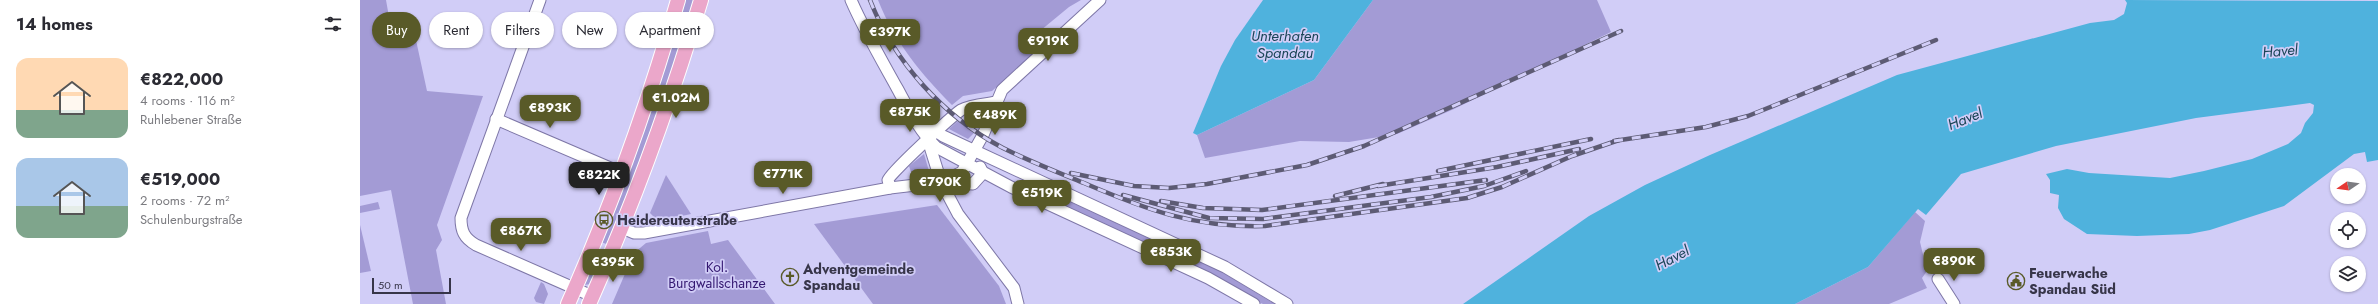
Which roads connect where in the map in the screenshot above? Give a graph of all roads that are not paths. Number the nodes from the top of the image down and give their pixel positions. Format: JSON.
{"nodes":[{"id":1,"x":540,"y":0,"type":"edge"},
{"id":2,"x":678,"y":0,"type":"edge"},
{"id":3,"x":701,"y":0,"type":"edge"},
{"id":4,"x":852,"y":0,"type":"edge"},
{"id":5,"x":1100,"y":0,"type":"edge"},
{"id":6,"x":997,"y":102,"type":"junction"},
{"id":7,"x":496,"y":119,"type":"junction"},
{"id":8,"x":931,"y":136,"type":"junction"},
{"id":9,"x":974,"y":151,"type":"junction"},
{"id":10,"x":966,"y":164,"type":"junction"},
{"id":11,"x":622,"y":173,"type":"junction"},
{"id":12,"x":983,"y":173,"type":"junction"},
{"id":13,"x":942,"y":182,"type":"junction"},
{"id":14,"x":890,"y":188,"type":"junction"},
{"id":15,"x":622,"y":228,"type":"junction"},
{"id":16,"x":1938,"y":279,"type":"dead end"},
{"id":17,"x":575,"y":288,"type":"junction"},
{"id":18,"x":591,"y":300,"type":"edge"},
{"id":19,"x":568,"y":304,"type":"edge"},
{"id":20,"x":1018,"y":304,"type":"edge"},
{"id":21,"x":1254,"y":304,"type":"edge"},
{"id":22,"x":1287,"y":304,"type":"edge"},
{"id":23,"x":1954,"y":304,"type":"edge"}],
"edges":[{"from":1,"to":7,"type":"street"},
{"from":2,"to":11,"type":"main road"},
{"from":3,"to":15,"type":"main road"},
{"from":4,"to":8,"type":"street"},
{"from":5,"to":6,"type":"street"},
{"from":6,"to":8,"type":"street"},
{"from":6,"to":9,"type":"street"},
{"from":7,"to":11,"type":"street"},
{"from":7,"to":17,"type":"street"},
{"from":8,"to":9,"type":"street"},
{"from":8,"to":10,"type":"street"},
{"from":8,"to":13,"type":"street"},
{"from":8,"to":14,"type":"street"},
{"from":9,"to":10,"type":"street"},
{"from":9,"to":12,"type":"street"},
{"from":9,"to":22,"type":"street"},
{"from":10,"to":12,"type":"street"},
{"from":10,"to":13,"type":"street"},
{"from":11,"to":17,"type":"main road"},
{"from":12,"to":13,"type":"street"},
{"from":12,"to":21,"type":"street"},
{"from":13,"to":14,"type":"street"},
{"from":13,"to":20,"type":"street"},
{"from":14,"to":15,"type":"street"},
{"from":15,"to":18,"type":"main road"},
{"from":16,"to":23,"type":"street"},
{"from":17,"to":18,"type":"street"},
{"from":17,"to":19,"type":"main road"}]}
